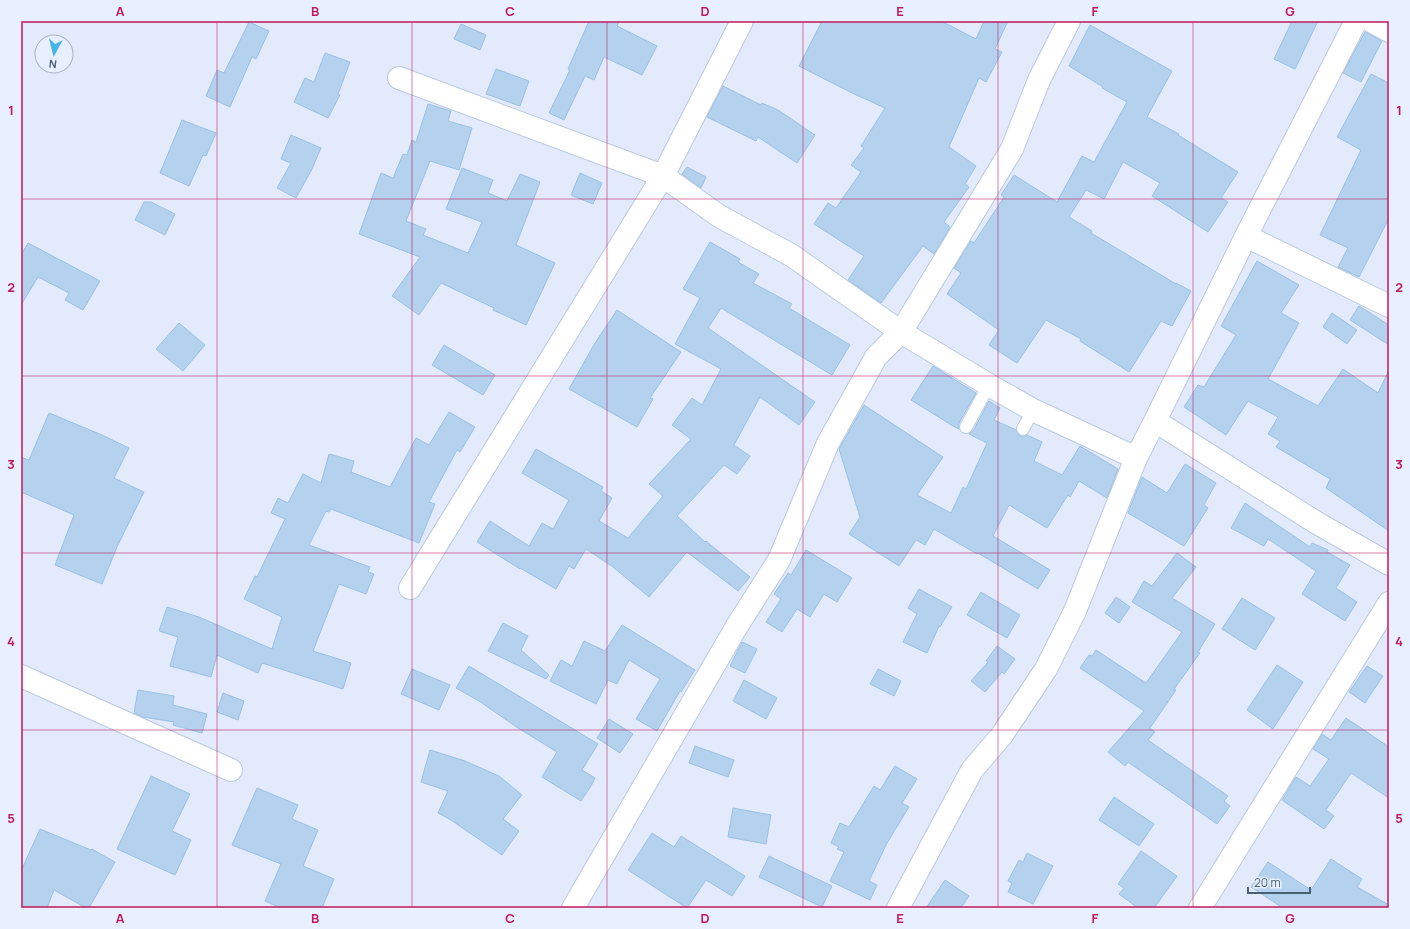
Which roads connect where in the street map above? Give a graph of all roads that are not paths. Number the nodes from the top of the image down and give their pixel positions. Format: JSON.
{"nodes":[{"id":1,"x":742,"y":21,"type":"edge"},
{"id":2,"x":1069,"y":21,"type":"edge"},
{"id":3,"x":1356,"y":21,"type":"edge"},
{"id":4,"x":1371,"y":21,"type":"edge"},
{"id":5,"x":1389,"y":31,"type":"edge"},
{"id":6,"x":399,"y":78,"type":"dead end"},
{"id":7,"x":663,"y":176,"type":"junction"},
{"id":8,"x":1246,"y":236,"type":"junction"},
{"id":9,"x":1389,"y":306,"type":"edge"},
{"id":10,"x":901,"y":332,"type":"junction"},
{"id":11,"x":989,"y":385,"type":"junction"},
{"id":12,"x":1033,"y":410,"type":"junction"},
{"id":13,"x":1156,"y":421,"type":"junction"},
{"id":14,"x":966,"y":427,"type":"dead end"},
{"id":15,"x":1023,"y":429,"type":"dead end"},
{"id":16,"x":1136,"y":458,"type":"junction"},
{"id":17,"x":1389,"y":564,"type":"edge"},
{"id":18,"x":410,"y":588,"type":"dead end"},
{"id":19,"x":1389,"y":603,"type":"edge"},
{"id":20,"x":21,"y":676,"type":"edge"},
{"id":21,"x":231,"y":770,"type":"dead end"},
{"id":22,"x":573,"y":908,"type":"edge"},
{"id":23,"x":898,"y":908,"type":"edge"},
{"id":24,"x":1200,"y":908,"type":"edge"}],
"edges":[{"from":1,"to":7,"type":"street"},
{"from":2,"to":10,"type":"street"},
{"from":3,"to":8,"type":"street"},
{"from":4,"to":5,"type":"street"},
{"from":6,"to":7,"type":"street"},
{"from":7,"to":10,"type":"street"},
{"from":7,"to":18,"type":"street"},
{"from":8,"to":9,"type":"street"},
{"from":8,"to":13,"type":"street"},
{"from":10,"to":11,"type":"street"},
{"from":10,"to":22,"type":"street"},
{"from":11,"to":12,"type":"street"},
{"from":11,"to":14,"type":"lane"},
{"from":12,"to":15,"type":"lane"},
{"from":12,"to":16,"type":"street"},
{"from":13,"to":16,"type":"street"},
{"from":13,"to":17,"type":"street"},
{"from":16,"to":23,"type":"street"},
{"from":19,"to":24,"type":"street"},
{"from":20,"to":21,"type":"street"}]}
